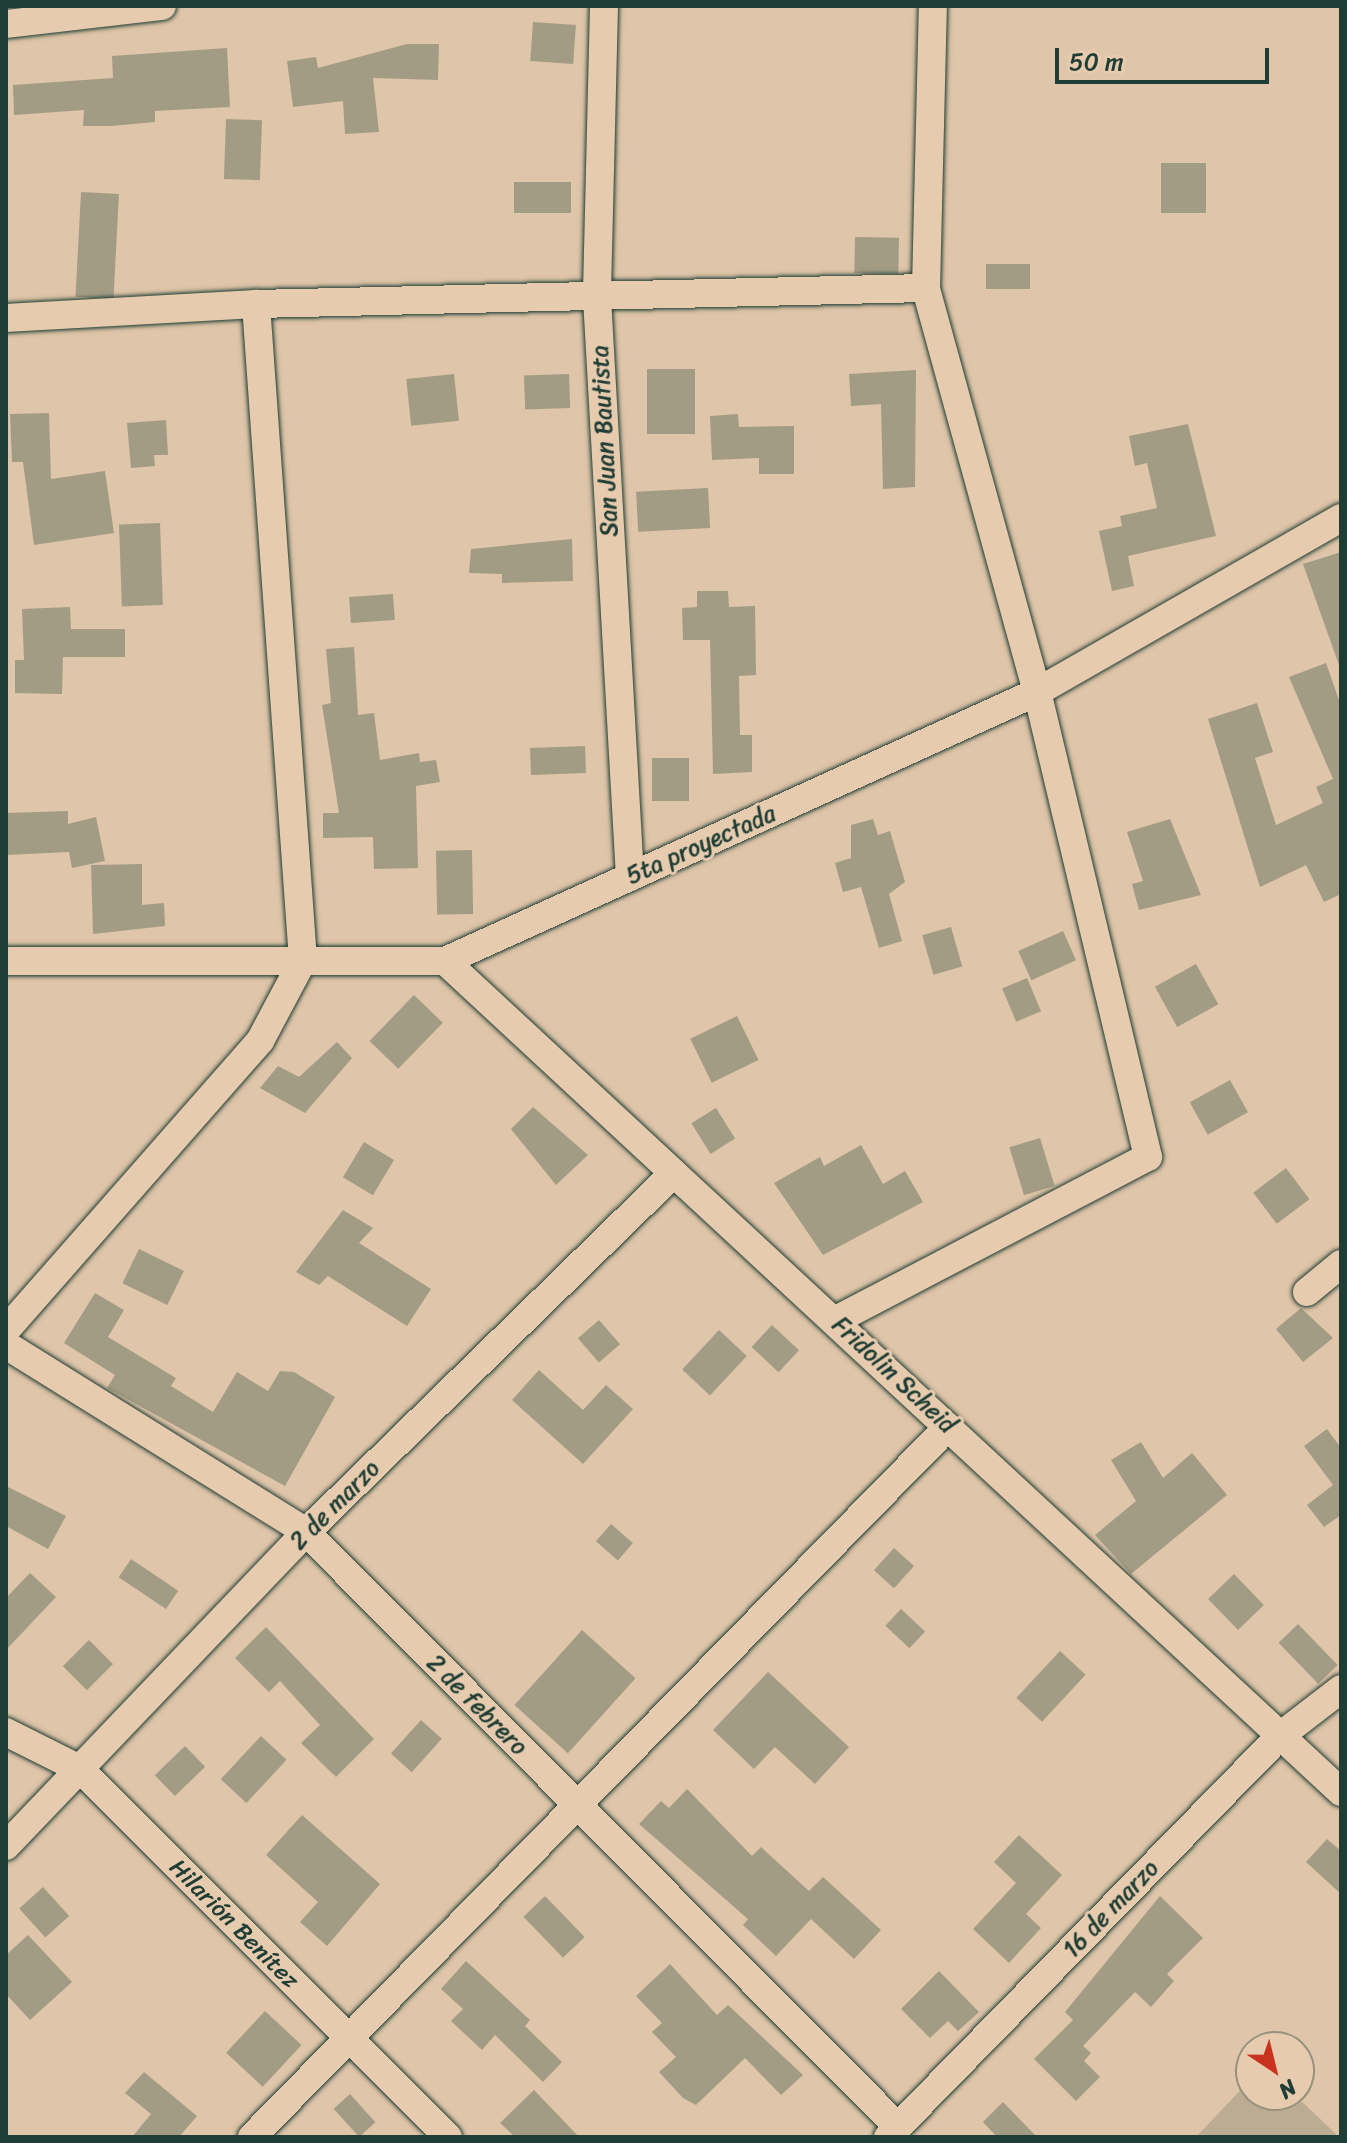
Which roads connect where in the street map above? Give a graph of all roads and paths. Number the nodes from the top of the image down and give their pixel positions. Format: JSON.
{"nodes":[{"id":1,"x":162,"y":6,"type":"edge"},
{"id":2,"x":604,"y":6,"type":"edge"},
{"id":3,"x":933,"y":6,"type":"edge"},
{"id":4,"x":6,"y":24,"type":"edge"},
{"id":5,"x":926,"y":288,"type":"junction"},
{"id":6,"x":597,"y":298,"type":"junction"},
{"id":7,"x":256,"y":304,"type":"junction"},
{"id":8,"x":6,"y":318,"type":"edge"},
{"id":9,"x":1341,"y":518,"type":"edge"},
{"id":10,"x":1037,"y":692,"type":"junction"},
{"id":11,"x":630,"y":877,"type":"junction"},
{"id":12,"x":303,"y":960,"type":"junction"},
{"id":13,"x":6,"y":961,"type":"edge"},
{"id":14,"x":445,"y":961,"type":"junction"},
{"id":15,"x":674,"y":1173,"type":"junction"},
{"id":16,"x":1341,"y":1264,"type":"edge"},
{"id":17,"x":1307,"y":1292,"type":"dead end"},
{"id":18,"x":836,"y":1320,"type":"junction"},
{"id":19,"x":6,"y":1330,"type":"edge"},
{"id":20,"x":6,"y":1345,"type":"edge"},
{"id":21,"x":948,"y":1427,"type":"junction"},
{"id":22,"x":306,"y":1532,"type":"junction"},
{"id":23,"x":1341,"y":1689,"type":"edge"},
{"id":24,"x":6,"y":1732,"type":"edge"},
{"id":25,"x":1280,"y":1736,"type":"junction"},
{"id":26,"x":80,"y":1769,"type":"junction"},
{"id":27,"x":1341,"y":1792,"type":"edge"},
{"id":28,"x":572,"y":1802,"type":"junction"},
{"id":29,"x":6,"y":1846,"type":"edge"},
{"id":30,"x":348,"y":2039,"type":"junction"},
{"id":31,"x":893,"y":2132,"type":"edge"},
{"id":32,"x":252,"y":2137,"type":"edge"},
{"id":33,"x":448,"y":2137,"type":"edge"}],
"edges":[{"from":1,"to":4,"type":"street"},
{"from":2,"to":6,"type":"street","name":"San Juan Bautista"},
{"from":3,"to":5,"type":"street"},
{"from":5,"to":6,"type":"street"},
{"from":5,"to":10,"type":"street"},
{"from":6,"to":7,"type":"street"},
{"from":6,"to":11,"type":"street","name":"San Juan Bautista"},
{"from":7,"to":8,"type":"street"},
{"from":7,"to":12,"type":"street"},
{"from":9,"to":10,"type":"street","name":"5ta proyectada"},
{"from":10,"to":11,"type":"street","name":"5ta proyectada"},
{"from":10,"to":18,"type":"street"},
{"from":11,"to":14,"type":"street","name":"5ta proyectada"},
{"from":12,"to":13,"type":"street","name":"5ta proyectada"},
{"from":12,"to":14,"type":"street","name":"5ta proyectada"},
{"from":12,"to":19,"type":"street"},
{"from":14,"to":15,"type":"street","name":"Fridolin Scheid"},
{"from":15,"to":18,"type":"street","name":"Fridolin Scheid"},
{"from":15,"to":22,"type":"street","name":"2 de marzo"},
{"from":16,"to":17,"type":"street"},
{"from":18,"to":21,"type":"street","name":"Fridolin Scheid"},
{"from":20,"to":22,"type":"street","name":"2 de febrero"},
{"from":21,"to":25,"type":"street","name":"Fridolin Scheid"},
{"from":21,"to":28,"type":"street"},
{"from":22,"to":26,"type":"street","name":"2 de marzo"},
{"from":22,"to":28,"type":"street","name":"2 de febrero"},
{"from":23,"to":25,"type":"street","name":"16 de marzo"},
{"from":24,"to":26,"type":"street","name":"Hilarión Benítez"},
{"from":25,"to":27,"type":"street","name":"Fridolin Scheid"},
{"from":25,"to":31,"type":"street","name":"16 de marzo"},
{"from":26,"to":29,"type":"street","name":"2 de marzo"},
{"from":26,"to":30,"type":"street","name":"Hilarión Benítez"},
{"from":28,"to":30,"type":"street"},
{"from":28,"to":31,"type":"street","name":"2 de febrero"},
{"from":30,"to":32,"type":"street"},
{"from":30,"to":33,"type":"street","name":"Hilarión Benítez"}]}
